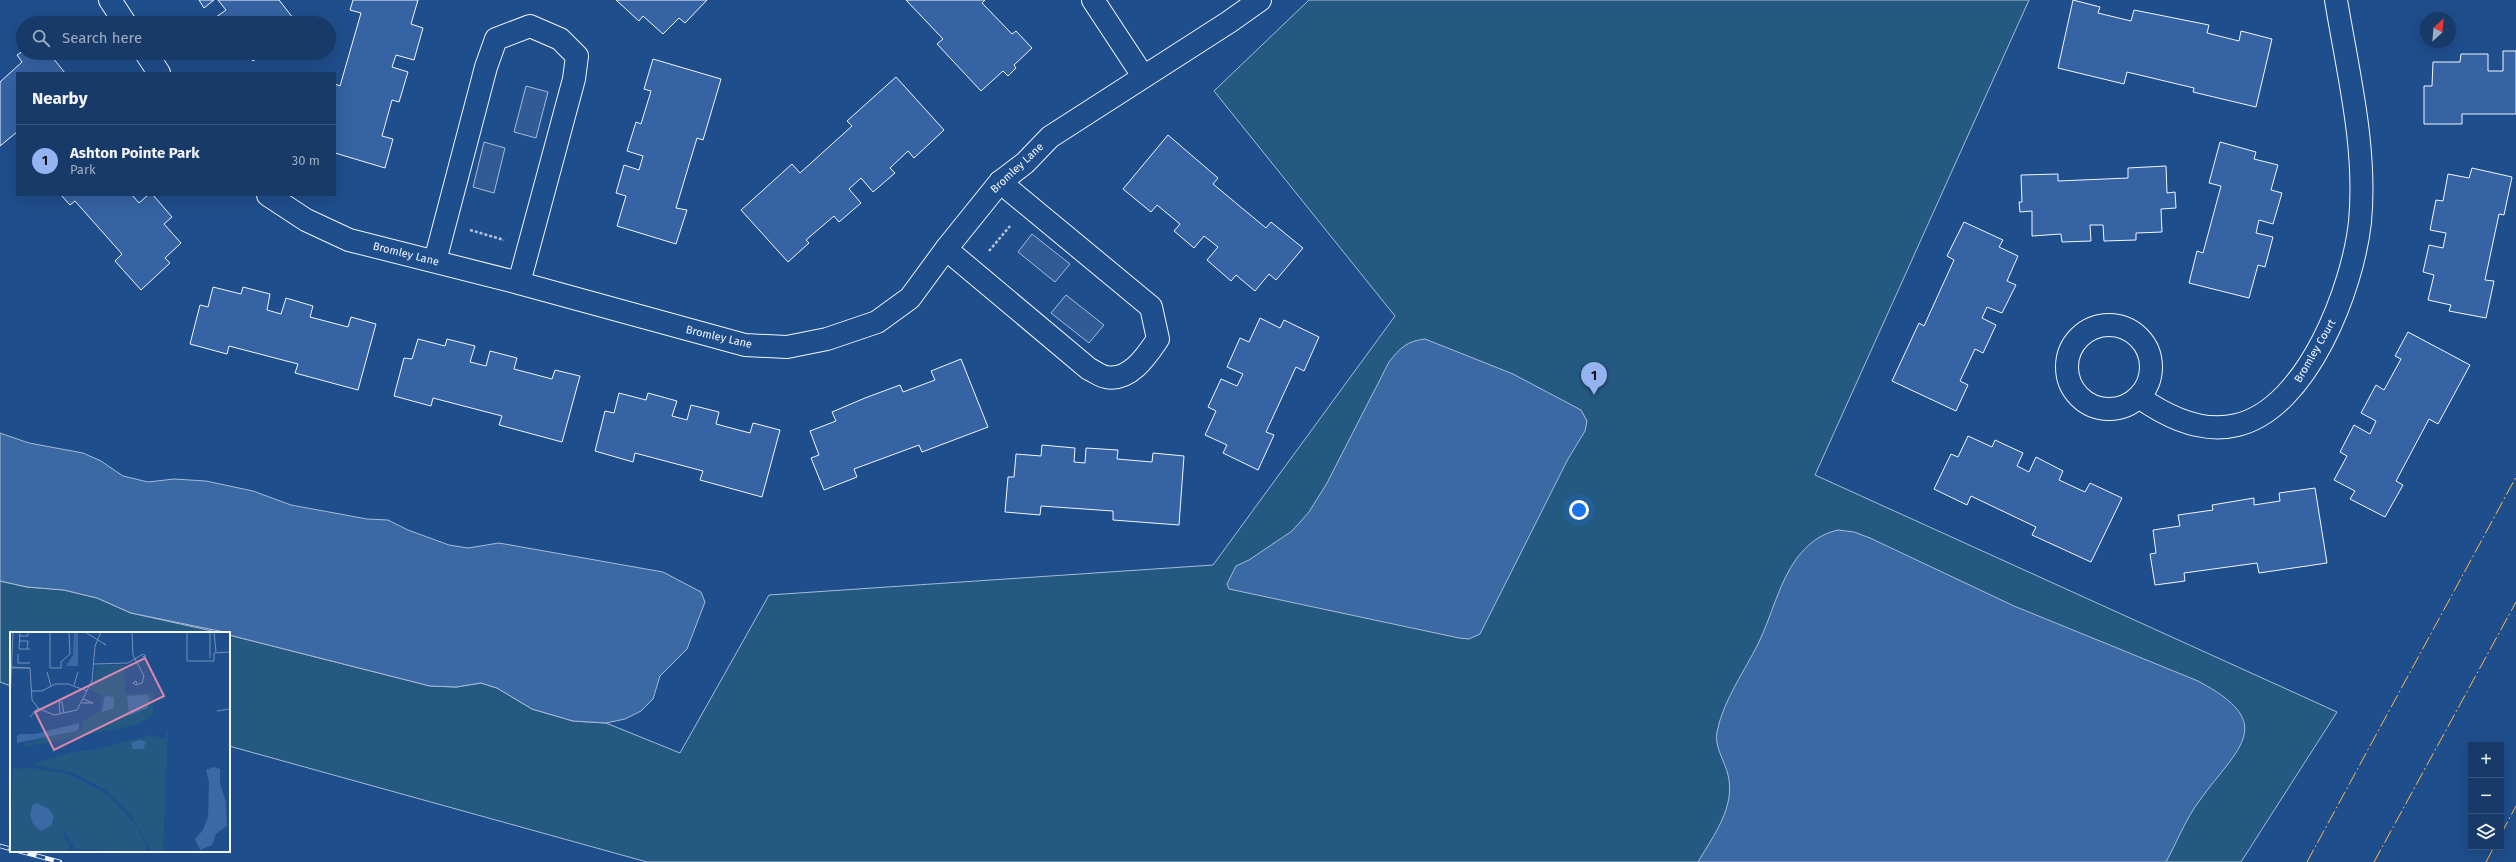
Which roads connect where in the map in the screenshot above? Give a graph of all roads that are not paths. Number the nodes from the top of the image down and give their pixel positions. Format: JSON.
{"nodes":[{"id":1,"x":110,"y":0,"type":"edge"},
{"id":2,"x":1093,"y":0,"type":"edge"},
{"id":3,"x":1260,"y":0,"type":"edge"},
{"id":4,"x":2336,"y":0,"type":"edge"},
{"id":5,"x":120,"y":16,"type":"edge"},
{"id":6,"x":151,"y":60,"type":"edge"},
{"id":7,"x":158,"y":72,"type":"edge"},
{"id":8,"x":1143,"y":76,"type":"junction"},
{"id":9,"x":1000,"y":182,"type":"junction"},
{"id":10,"x":270,"y":196,"type":"edge"},
{"id":11,"x":946,"y":249,"type":"junction"},
{"id":12,"x":435,"y":261,"type":"junction"},
{"id":13,"x":519,"y":283,"type":"junction"},
{"id":14,"x":2139,"y":397,"type":"dead end"}],
"edges":[{"from":1,"to":5,"type":"street"},
{"from":2,"to":8,"type":"street"},
{"from":3,"to":8,"type":"street","name":"Bromley Lane"},
{"from":4,"to":14,"type":"street","name":"Bromley Court"},
{"from":6,"to":7,"type":"street"},
{"from":8,"to":9,"type":"street","name":"Bromley Lane"},
{"from":9,"to":11,"type":"street","name":"Bromley Lane"},
{"from":9,"to":11,"type":"street"},
{"from":10,"to":12,"type":"street","name":"Bromley Lane"},
{"from":11,"to":13,"type":"street","name":"Bromley Lane"},
{"from":12,"to":13,"type":"street","name":"Bromley Lane"},
{"from":12,"to":13,"type":"street"}]}
